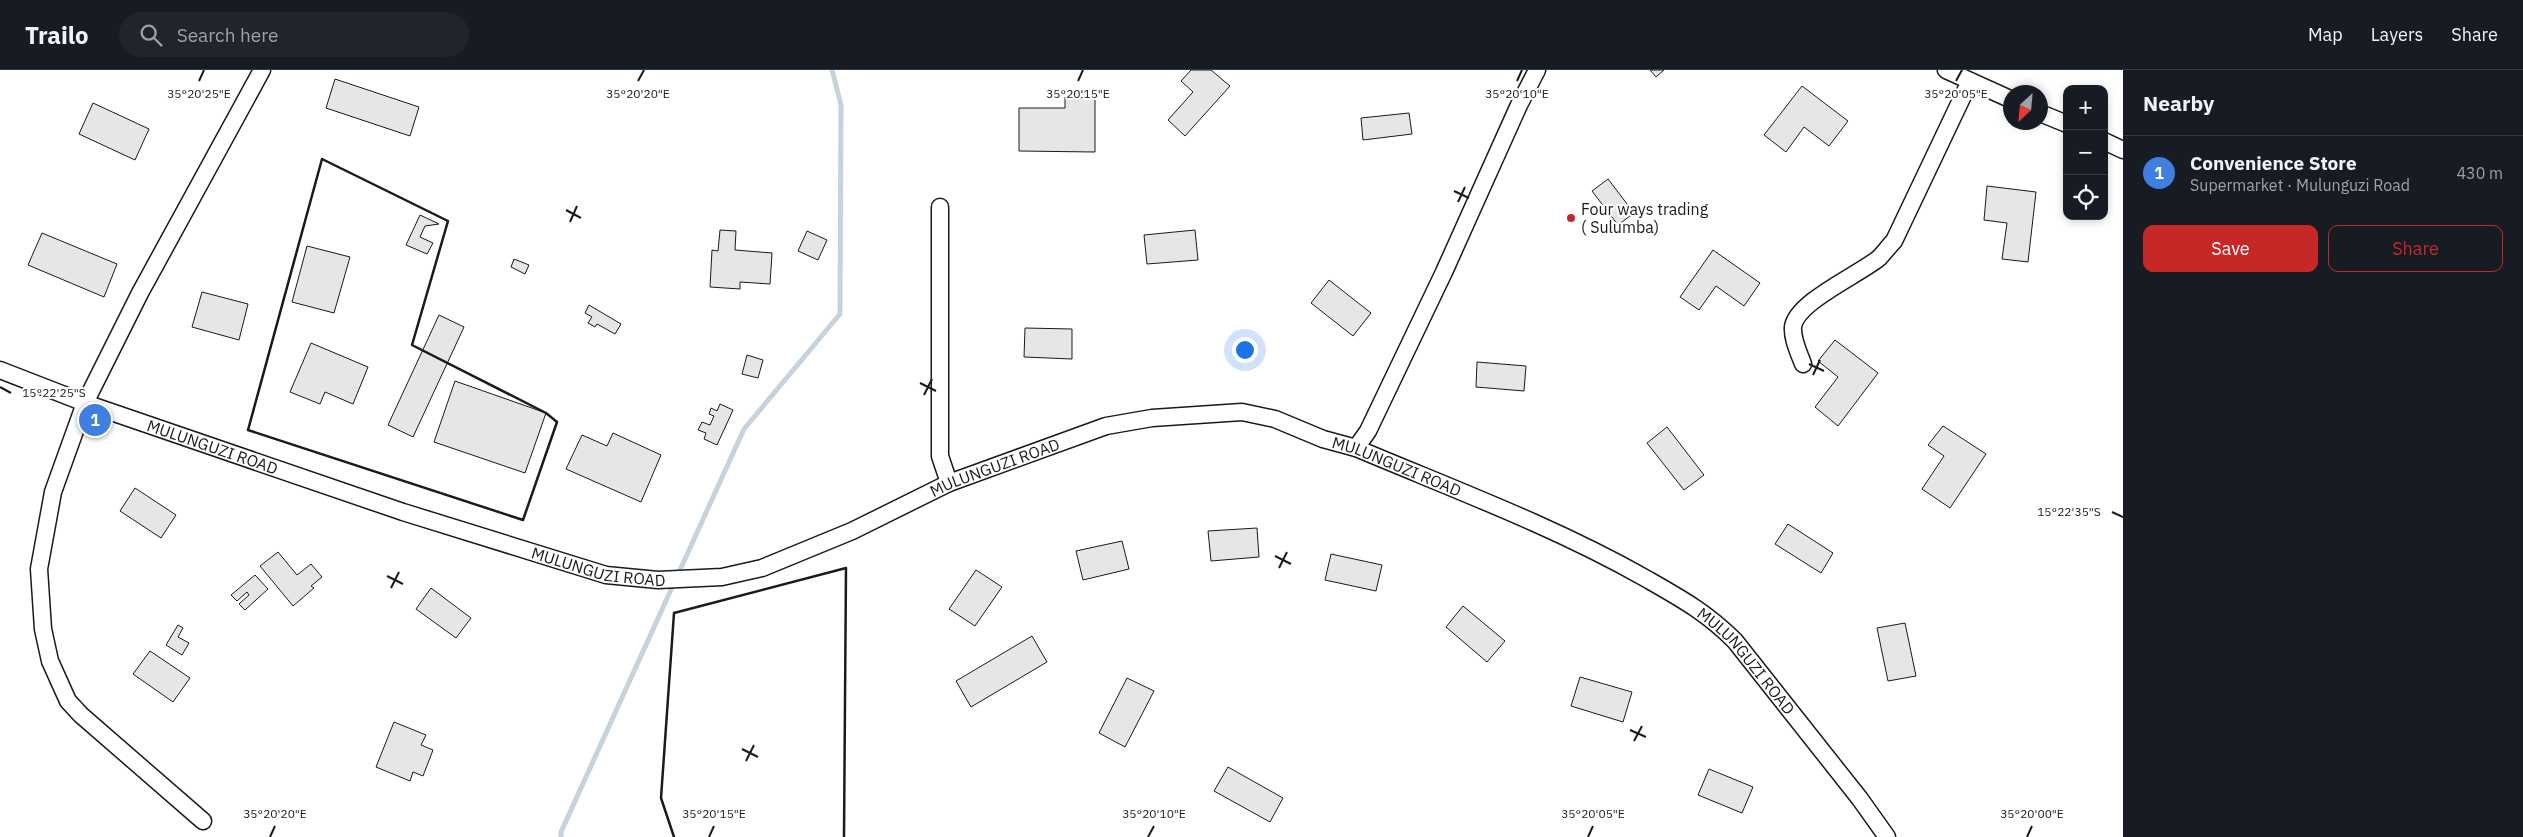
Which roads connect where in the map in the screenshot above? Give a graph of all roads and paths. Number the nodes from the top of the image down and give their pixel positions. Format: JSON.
{"nodes":[{"id":1,"x":262,"y":70,"type":"edge"},
{"id":2,"x":1537,"y":70,"type":"edge"},
{"id":3,"x":1946,"y":70,"type":"edge"},
{"id":4,"x":1970,"y":81,"type":"junction"},
{"id":5,"x":2003,"y":96,"type":"edge"},
{"id":6,"x":2048,"y":116,"type":"edge"},
{"id":7,"x":2063,"y":122,"type":"edge"},
{"id":8,"x":2108,"y":144,"type":"edge"},
{"id":9,"x":2123,"y":150,"type":"edge"},
{"id":10,"x":940,"y":207,"type":"dead end"},
{"id":11,"x":1803,"y":364,"type":"dead end"},
{"id":12,"x":0,"y":370,"type":"edge"},
{"id":13,"x":85,"y":403,"type":"junction"},
{"id":14,"x":1356,"y":448,"type":"junction"},
{"id":15,"x":949,"y":483,"type":"junction"},
{"id":16,"x":203,"y":821,"type":"dead end"},
{"id":17,"x":1887,"y":837,"type":"edge"}],
"edges":[{"from":1,"to":13,"type":"street"},
{"from":2,"to":14,"type":"street"},
{"from":3,"to":4,"type":"street"},
{"from":4,"to":5,"type":"street"},
{"from":4,"to":11,"type":"street"},
{"from":6,"to":7,"type":"street"},
{"from":8,"to":9,"type":"street"},
{"from":10,"to":15,"type":"street"},
{"from":12,"to":13,"type":"street","name":"MULUNGUZI ROAD"},
{"from":13,"to":15,"type":"street","name":"MULUNGUZI ROAD"},
{"from":13,"to":16,"type":"street"},
{"from":14,"to":15,"type":"street","name":"MULUNGUZI ROAD"},
{"from":14,"to":17,"type":"street","name":"MULUNGUZI ROAD"}]}
